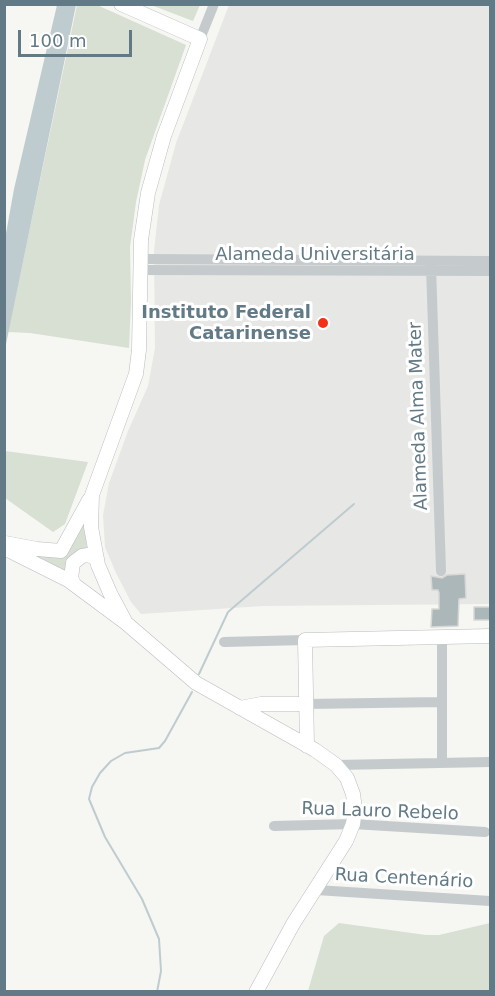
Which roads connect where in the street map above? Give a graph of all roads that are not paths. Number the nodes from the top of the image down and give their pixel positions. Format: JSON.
{"nodes":[{"id":1,"x":121,"y":4,"type":"edge"},
{"id":2,"x":214,"y":4,"type":"edge"},
{"id":3,"x":200,"y":39,"type":"junction"},
{"id":4,"x":490,"y":261,"type":"edge"},
{"id":5,"x":140,"y":265,"type":"junction"},
{"id":6,"x":431,"y":266,"type":"junction"},
{"id":7,"x":490,"y":271,"type":"edge"},
{"id":8,"x":92,"y":495,"type":"junction"},
{"id":9,"x":4,"y":543,"type":"edge"},
{"id":10,"x":4,"y":548,"type":"edge"},
{"id":11,"x":98,"y":559,"type":"junction"},
{"id":12,"x":441,"y":571,"type":"dead end"},
{"id":13,"x":74,"y":584,"type":"junction"},
{"id":14,"x":126,"y":623,"type":"junction"},
{"id":15,"x":490,"y":636,"type":"edge"},
{"id":16,"x":442,"y":637,"type":"junction"},
{"id":17,"x":305,"y":640,"type":"junction"},
{"id":18,"x":224,"y":642,"type":"dead end"},
{"id":19,"x":442,"y":702,"type":"junction"},
{"id":20,"x":306,"y":704,"type":"junction"},
{"id":21,"x":240,"y":708,"type":"junction"},
{"id":22,"x":307,"y":746,"type":"junction"},
{"id":23,"x":490,"y":762,"type":"edge"},
{"id":24,"x":442,"y":763,"type":"junction"},
{"id":25,"x":336,"y":765,"type":"junction"},
{"id":26,"x":353,"y":824,"type":"junction"},
{"id":27,"x":273,"y":826,"type":"dead end"},
{"id":28,"x":485,"y":832,"type":"dead end"},
{"id":29,"x":316,"y":890,"type":"junction"},
{"id":30,"x":490,"y":901,"type":"edge"},
{"id":31,"x":260,"y":989,"type":"edge"}],
"edges":[{"from":1,"to":3,"type":"main road"},
{"from":2,"to":3,"type":"street"},
{"from":3,"to":5,"type":"main road"},
{"from":4,"to":6,"type":"street","name":"Alameda Universitária"},
{"from":5,"to":6,"type":"street","name":"Alameda Universitária"},
{"from":5,"to":8,"type":"main road"},
{"from":6,"to":7,"type":"street","name":"Alameda Universitária"},
{"from":6,"to":12,"type":"street","name":"Alameda Alma Mater"},
{"from":8,"to":9,"type":"main road"},
{"from":8,"to":11,"type":"main road"},
{"from":10,"to":13,"type":"main road"},
{"from":11,"to":13,"type":"main road"},
{"from":11,"to":14,"type":"main road"},
{"from":13,"to":14,"type":"main road"},
{"from":14,"to":21,"type":"main road"},
{"from":15,"to":16,"type":"main road"},
{"from":16,"to":17,"type":"main road"},
{"from":16,"to":19,"type":"street"},
{"from":17,"to":18,"type":"street"},
{"from":17,"to":20,"type":"main road"},
{"from":19,"to":20,"type":"street"},
{"from":19,"to":24,"type":"street"},
{"from":20,"to":21,"type":"main road"},
{"from":20,"to":22,"type":"main road"},
{"from":21,"to":22,"type":"main road"},
{"from":22,"to":25,"type":"main road"},
{"from":23,"to":24,"type":"street"},
{"from":24,"to":25,"type":"street"},
{"from":25,"to":26,"type":"main road"},
{"from":26,"to":27,"type":"street","name":"Rua Lauro Rebelo"},
{"from":26,"to":28,"type":"street","name":"Rua Lauro Rebelo"},
{"from":26,"to":29,"type":"main road"},
{"from":29,"to":30,"type":"street","name":"Rua Centenário"},
{"from":29,"to":31,"type":"main road"}]}
